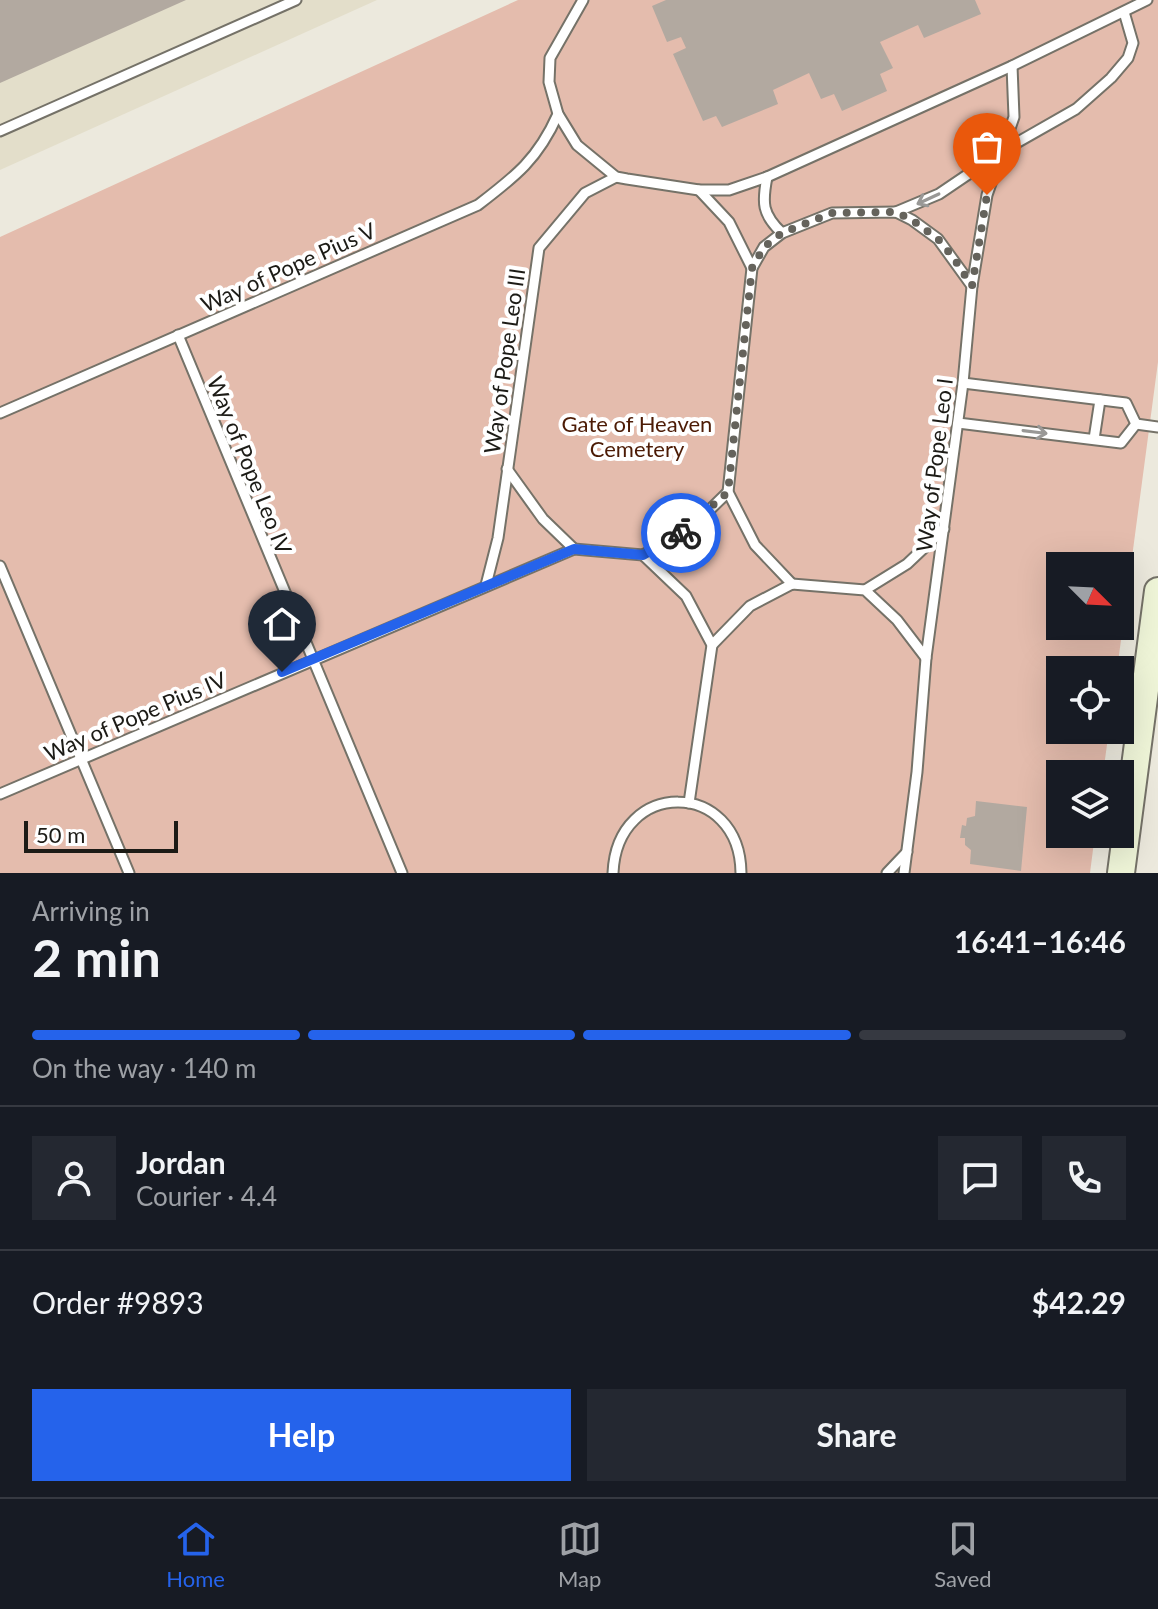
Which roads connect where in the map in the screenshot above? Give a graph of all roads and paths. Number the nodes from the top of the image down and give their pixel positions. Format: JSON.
{"nodes":[{"id":1,"x":296,"y":0,"type":"edge"},
{"id":2,"x":583,"y":0,"type":"edge"},
{"id":3,"x":1147,"y":0,"type":"edge"},
{"id":4,"x":1124,"y":12,"type":"junction"},
{"id":5,"x":1012,"y":66,"type":"junction"},
{"id":6,"x":558,"y":114,"type":"junction"},
{"id":7,"x":0,"y":131,"type":"edge"},
{"id":8,"x":1004,"y":150,"type":"junction"},
{"id":9,"x":616,"y":177,"type":"junction"},
{"id":10,"x":767,"y":177,"type":"junction"},
{"id":11,"x":699,"y":190,"type":"junction"},
{"id":12,"x":896,"y":212,"type":"junction"},
{"id":13,"x":782,"y":233,"type":"junction"},
{"id":14,"x":752,"y":268,"type":"junction"},
{"id":15,"x":972,"y":286,"type":"junction"},
{"id":16,"x":178,"y":335,"type":"junction"},
{"id":17,"x":963,"y":383,"type":"junction"},
{"id":18,"x":1100,"y":400,"type":"junction"},
{"id":19,"x":0,"y":413,"type":"edge"},
{"id":20,"x":958,"y":423,"type":"junction"},
{"id":21,"x":1136,"y":424,"type":"junction"},
{"id":22,"x":1158,"y":427,"type":"edge"},
{"id":23,"x":1094,"y":439,"type":"junction"},
{"id":24,"x":507,"y":469,"type":"junction"},
{"id":25,"x":728,"y":492,"type":"junction"},
{"id":26,"x":944,"y":529,"type":"junction"},
{"id":27,"x":574,"y":549,"type":"junction"},
{"id":28,"x":643,"y":555,"type":"junction"},
{"id":29,"x":0,"y":566,"type":"edge"},
{"id":30,"x":792,"y":584,"type":"junction"},
{"id":31,"x":486,"y":585,"type":"junction"},
{"id":32,"x":865,"y":590,"type":"junction"},
{"id":33,"x":1158,"y":591,"type":"edge"},
{"id":34,"x":712,"y":645,"type":"junction"},
{"id":35,"x":926,"y":658,"type":"junction"},
{"id":36,"x":311,"y":659,"type":"junction"},
{"id":37,"x":80,"y":758,"type":"junction"},
{"id":38,"x":0,"y":794,"type":"edge"},
{"id":39,"x":689,"y":803,"type":"junction"},
{"id":40,"x":908,"y":851,"type":"junction"},
{"id":41,"x":129,"y":873,"type":"edge"},
{"id":42,"x":402,"y":873,"type":"edge"},
{"id":43,"x":613,"y":873,"type":"edge"},
{"id":44,"x":741,"y":873,"type":"edge"},
{"id":45,"x":887,"y":873,"type":"edge"},
{"id":46,"x":904,"y":873,"type":"edge"},
{"id":47,"x":1121,"y":873,"type":"edge"}],
"edges":[{"from":1,"to":7,"type":"lane"},
{"from":2,"to":6,"type":"lane"},
{"from":3,"to":4,"type":"lane"},
{"from":4,"to":5,"type":"lane"},
{"from":4,"to":8,"type":"lane"},
{"from":5,"to":8,"type":"lane","name":"Way of Pope Leo I"},
{"from":5,"to":10,"type":"lane"},
{"from":6,"to":9,"type":"lane"},
{"from":6,"to":16,"type":"lane","name":"Way of Pope Pius V"},
{"from":8,"to":12,"type":"lane","one_way":true},
{"from":8,"to":15,"type":"lane","name":"Way of Pope Leo I"},
{"from":9,"to":11,"type":"lane"},
{"from":9,"to":24,"type":"lane","name":"Way of Pope Leo III"},
{"from":10,"to":11,"type":"lane"},
{"from":10,"to":13,"type":"lane"},
{"from":11,"to":14,"type":"lane"},
{"from":12,"to":13,"type":"lane"},
{"from":12,"to":15,"type":"lane"},
{"from":13,"to":14,"type":"lane"},
{"from":14,"to":25,"type":"lane"},
{"from":15,"to":17,"type":"lane","name":"Way of Pope Leo I"},
{"from":16,"to":19,"type":"lane","name":"Way of Pope Pius V"},
{"from":16,"to":36,"type":"lane","name":"Way of Pope Leo IV"},
{"from":17,"to":18,"type":"lane"},
{"from":17,"to":20,"type":"lane","name":"Way of Pope Leo I"},
{"from":18,"to":21,"type":"lane"},
{"from":18,"to":23,"type":"lane"},
{"from":20,"to":23,"type":"lane","one_way":true},
{"from":20,"to":26,"type":"lane","name":"Way of Pope Leo I"},
{"from":21,"to":22,"type":"lane"},
{"from":21,"to":23,"type":"lane"},
{"from":24,"to":27,"type":"lane"},
{"from":24,"to":31,"type":"lane","name":"Way of Pope Leo III"},
{"from":25,"to":28,"type":"lane"},
{"from":25,"to":30,"type":"lane"},
{"from":26,"to":32,"type":"lane"},
{"from":26,"to":35,"type":"lane","name":"Way of Pope Leo I"},
{"from":27,"to":28,"type":"lane","name":"Way of Pope Pius IV"},
{"from":27,"to":31,"type":"lane","name":"Way of Pope Pius IV"},
{"from":28,"to":34,"type":"lane"},
{"from":29,"to":37,"type":"lane"},
{"from":30,"to":32,"type":"lane"},
{"from":30,"to":34,"type":"lane"},
{"from":31,"to":36,"type":"lane","name":"Way of Pope Pius IV"},
{"from":32,"to":35,"type":"lane"},
{"from":33,"to":47,"type":"main road"},
{"from":34,"to":39,"type":"lane"},
{"from":35,"to":40,"type":"lane","name":"Way of Pope Leo I"},
{"from":36,"to":37,"type":"lane","name":"Way of Pope Pius IV"},
{"from":36,"to":42,"type":"lane","name":"Way of Pope Leo IV"},
{"from":37,"to":38,"type":"lane","name":"Way of Pope Pius IV"},
{"from":37,"to":41,"type":"lane"},
{"from":39,"to":43,"type":"lane"},
{"from":39,"to":44,"type":"lane"},
{"from":40,"to":45,"type":"lane"},
{"from":40,"to":46,"type":"lane","name":"Way of Pope Leo I"}]}
